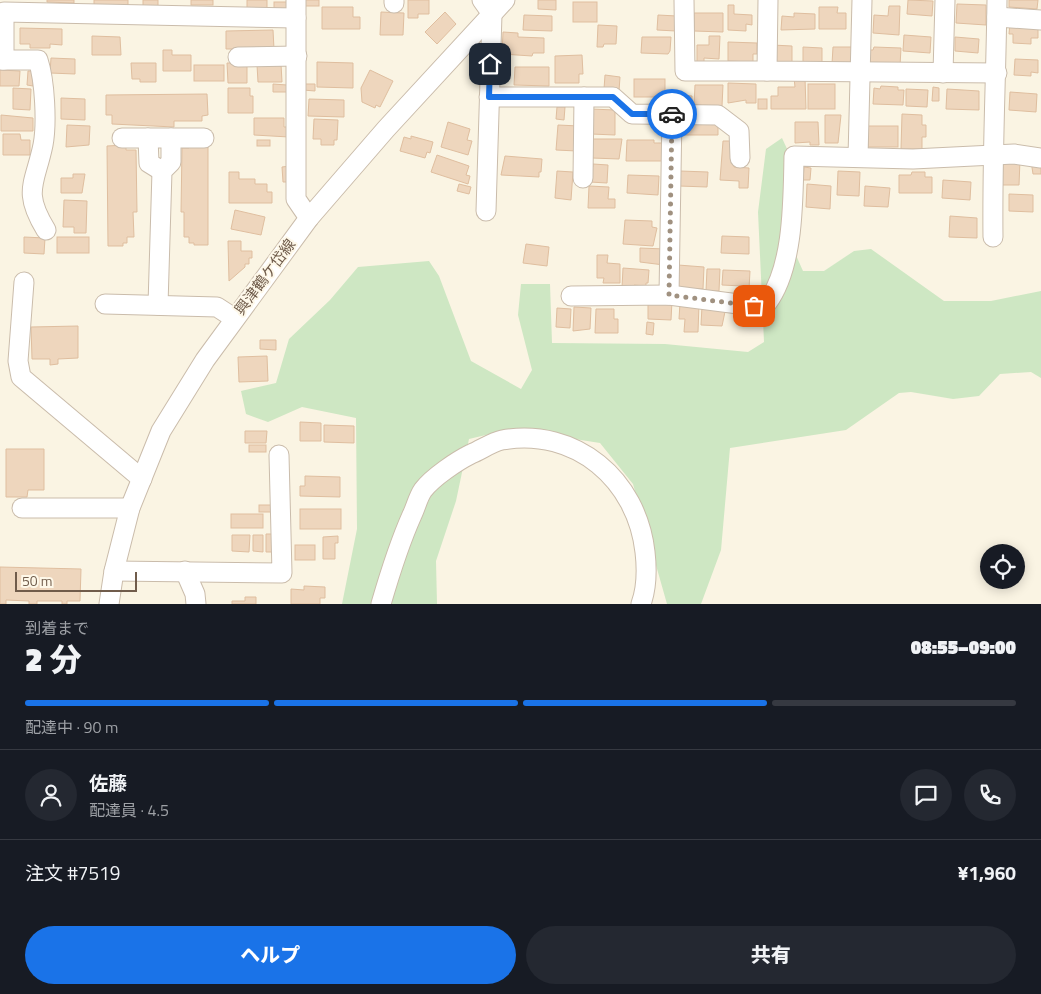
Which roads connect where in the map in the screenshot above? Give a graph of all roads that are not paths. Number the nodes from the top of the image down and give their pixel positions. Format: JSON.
{"nodes":[{"id":1,"x":506,"y":0,"type":"edge"},
{"id":2,"x":684,"y":0,"type":"edge"},
{"id":3,"x":768,"y":0,"type":"edge"},
{"id":4,"x":862,"y":0,"type":"edge"},
{"id":5,"x":945,"y":0,"type":"edge"},
{"id":6,"x":84,"y":7,"type":"edge"},
{"id":7,"x":487,"y":7,"type":"edge"},
{"id":8,"x":296,"y":9,"type":"edge"},
{"id":9,"x":997,"y":9,"type":"edge"},
{"id":10,"x":1041,"y":20,"type":"edge"},
{"id":11,"x":296,"y":56,"type":"junction"},
{"id":12,"x":238,"y":57,"type":"dead end"},
{"id":13,"x":2,"y":60,"type":"edge"},
{"id":14,"x":767,"y":72,"type":"junction"},
{"id":15,"x":861,"y":72,"type":"junction"},
{"id":16,"x":942,"y":73,"type":"junction"},
{"id":17,"x":996,"y":73,"type":"junction"},
{"id":18,"x":489,"y":97,"type":"junction"},
{"id":19,"x":584,"y":97,"type":"junction"},
{"id":20,"x":672,"y":114,"type":"junction"},
{"id":21,"x":122,"y":138,"type":"dead end"},
{"id":22,"x":148,"y":138,"type":"junction"},
{"id":23,"x":171,"y":138,"type":"junction"},
{"id":24,"x":204,"y":138,"type":"dead end"},
{"id":25,"x":992,"y":154,"type":"junction"},
{"id":26,"x":858,"y":157,"type":"junction"},
{"id":27,"x":740,"y":158,"type":"dead end"},
{"id":28,"x":1041,"y":158,"type":"edge"},
{"id":29,"x":162,"y":171,"type":"junction"},
{"id":30,"x":583,"y":178,"type":"dead end"},
{"id":31,"x":486,"y":211,"type":"dead end"},
{"id":32,"x":309,"y":218,"type":"junction"},
{"id":33,"x":46,"y":230,"type":"dead end"},
{"id":34,"x":993,"y":237,"type":"dead end"},
{"id":35,"x":24,"y":282,"type":"dead end"},
{"id":36,"x":669,"y":295,"type":"junction"},
{"id":37,"x":571,"y":296,"type":"dead end"},
{"id":38,"x":105,"y":304,"type":"dead end"},
{"id":39,"x":158,"y":305,"type":"junction"},
{"id":40,"x":234,"y":318,"type":"junction"},
{"id":41,"x":279,"y":455,"type":"dead end"},
{"id":42,"x":142,"y":479,"type":"junction"},
{"id":43,"x":22,"y":508,"type":"dead end"},
{"id":44,"x":130,"y":508,"type":"junction"},
{"id":45,"x":114,"y":571,"type":"junction"},
{"id":46,"x":185,"y":571,"type":"junction"},
{"id":47,"x":108,"y":604,"type":"edge"},
{"id":48,"x":196,"y":604,"type":"edge"},
{"id":49,"x":382,"y":604,"type":"edge"},
{"id":50,"x":641,"y":604,"type":"edge"}],
"edges":[{"from":1,"to":7,"type":"street","name":"興津鶴ケ岱線"},
{"from":2,"to":14,"type":"street"},
{"from":3,"to":14,"type":"street"},
{"from":4,"to":15,"type":"street"},
{"from":5,"to":16,"type":"street"},
{"from":6,"to":8,"type":"street"},
{"from":6,"to":13,"type":"street"},
{"from":7,"to":18,"type":"street"},
{"from":7,"to":32,"type":"street","name":"興津鶴ケ岱線"},
{"from":8,"to":11,"type":"street"},
{"from":9,"to":10,"type":"street"},
{"from":9,"to":17,"type":"street"},
{"from":11,"to":12,"type":"street"},
{"from":11,"to":32,"type":"street"},
{"from":13,"to":33,"type":"street"},
{"from":14,"to":15,"type":"street"},
{"from":15,"to":16,"type":"street"},
{"from":15,"to":26,"type":"street"},
{"from":16,"to":17,"type":"street"},
{"from":17,"to":25,"type":"street"},
{"from":18,"to":19,"type":"street"},
{"from":18,"to":31,"type":"street"},
{"from":19,"to":20,"type":"street"},
{"from":19,"to":30,"type":"street"},
{"from":20,"to":27,"type":"street"},
{"from":20,"to":36,"type":"street"},
{"from":21,"to":22,"type":"street"},
{"from":22,"to":23,"type":"street"},
{"from":22,"to":29,"type":"street"},
{"from":23,"to":24,"type":"street"},
{"from":23,"to":29,"type":"street"},
{"from":25,"to":26,"type":"street"},
{"from":25,"to":28,"type":"street"},
{"from":25,"to":34,"type":"street"},
{"from":26,"to":36,"type":"street"},
{"from":29,"to":39,"type":"street"},
{"from":32,"to":40,"type":"street","name":"興津鶴ケ岱線"},
{"from":35,"to":42,"type":"street"},
{"from":36,"to":37,"type":"street"},
{"from":38,"to":39,"type":"street"},
{"from":39,"to":40,"type":"street"},
{"from":40,"to":42,"type":"street","name":"興津鶴ケ岱線"},
{"from":41,"to":46,"type":"street"},
{"from":42,"to":44,"type":"street","name":"興津鶴ケ岱線"},
{"from":43,"to":44,"type":"street"},
{"from":44,"to":45,"type":"street","name":"興津鶴ケ岱線"},
{"from":45,"to":46,"type":"street"},
{"from":45,"to":47,"type":"street","name":"興津鶴ケ岱線"},
{"from":46,"to":48,"type":"street"},
{"from":49,"to":50,"type":"street"}]}
